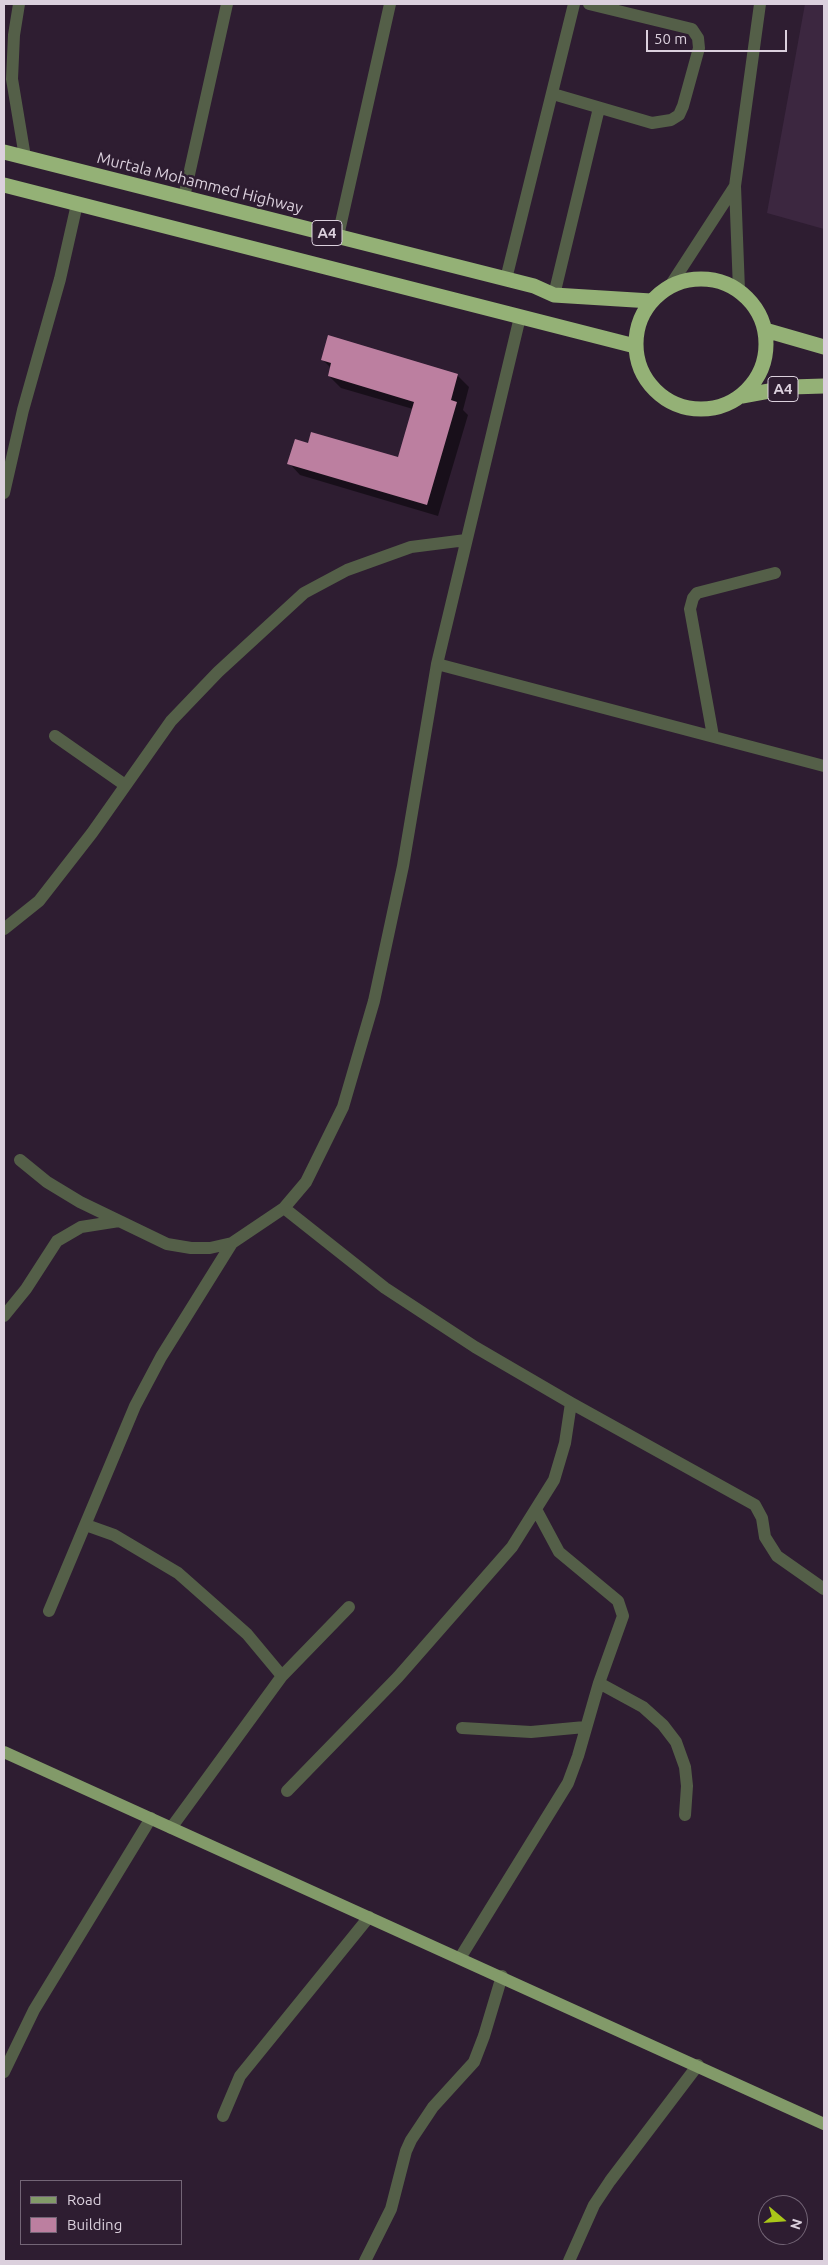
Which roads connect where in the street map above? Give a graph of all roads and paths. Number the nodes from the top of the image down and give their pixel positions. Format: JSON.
{"nodes":[{"id":1,"x":19,"y":4,"type":"edge"},
{"id":2,"x":228,"y":4,"type":"edge"},
{"id":3,"x":390,"y":4,"type":"edge"},
{"id":4,"x":574,"y":4,"type":"edge"},
{"id":5,"x":589,"y":4,"type":"edge"},
{"id":6,"x":760,"y":4,"type":"edge"},
{"id":7,"x":553,"y":94,"type":"junction"},
{"id":8,"x":599,"y":108,"type":"junction"},
{"id":9,"x":4,"y":152,"type":"edge"},
{"id":10,"x":25,"y":157,"type":"junction"},
{"id":11,"x":4,"y":185,"type":"edge"},
{"id":12,"x":735,"y":186,"type":"junction"},
{"id":13,"x":184,"y":197,"type":"junction"},
{"id":14,"x":77,"y":204,"type":"junction"},
{"id":15,"x":338,"y":236,"type":"junction"},
{"id":16,"x":506,"y":279,"type":"junction"},
{"id":17,"x":670,"y":286,"type":"junction"},
{"id":18,"x":739,"y":290,"type":"junction"},
{"id":19,"x":554,"y":295,"type":"junction"},
{"id":20,"x":651,"y":301,"type":"junction"},
{"id":21,"x":520,"y":318,"type":"junction"},
{"id":22,"x":765,"y":330,"type":"junction"},
{"id":23,"x":635,"y":346,"type":"junction"},
{"id":24,"x":824,"y":347,"type":"edge"},
{"id":25,"x":824,"y":386,"type":"edge"},
{"id":26,"x":742,"y":396,"type":"junction"},
{"id":27,"x":4,"y":492,"type":"edge"},
{"id":28,"x":466,"y":540,"type":"junction"},
{"id":29,"x":774,"y":573,"type":"dead end"},
{"id":30,"x":437,"y":664,"type":"junction"},
{"id":31,"x":55,"y":736,"type":"dead end"},
{"id":32,"x":713,"y":736,"type":"junction"},
{"id":33,"x":824,"y":766,"type":"edge"},
{"id":34,"x":125,"y":785,"type":"junction"},
{"id":35,"x":4,"y":929,"type":"edge"},
{"id":36,"x":20,"y":1160,"type":"dead end"},
{"id":37,"x":284,"y":1208,"type":"junction"},
{"id":38,"x":119,"y":1221,"type":"junction"},
{"id":39,"x":232,"y":1243,"type":"junction"},
{"id":40,"x":4,"y":1316,"type":"edge"},
{"id":41,"x":570,"y":1403,"type":"junction"},
{"id":42,"x":536,"y":1511,"type":"junction"},
{"id":43,"x":86,"y":1525,"type":"junction"},
{"id":44,"x":824,"y":1589,"type":"edge"},
{"id":45,"x":348,"y":1607,"type":"dead end"},
{"id":46,"x":49,"y":1611,"type":"dead end"},
{"id":47,"x":282,"y":1676,"type":"junction"},
{"id":48,"x":598,"y":1683,"type":"junction"},
{"id":49,"x":585,"y":1727,"type":"junction"},
{"id":50,"x":462,"y":1728,"type":"dead end"},
{"id":51,"x":4,"y":1752,"type":"edge"},
{"id":52,"x":287,"y":1791,"type":"dead end"},
{"id":53,"x":684,"y":1815,"type":"dead end"},
{"id":54,"x":151,"y":1818,"type":"junction"},
{"id":55,"x":171,"y":1828,"type":"junction"},
{"id":56,"x":369,"y":1916,"type":"junction"},
{"id":57,"x":460,"y":1958,"type":"junction"},
{"id":58,"x":502,"y":1976,"type":"junction"},
{"id":59,"x":698,"y":2065,"type":"junction"},
{"id":60,"x":4,"y":2072,"type":"edge"},
{"id":61,"x":222,"y":2116,"type":"dead end"},
{"id":62,"x":824,"y":2124,"type":"edge"},
{"id":63,"x":365,"y":2261,"type":"edge"},
{"id":64,"x":569,"y":2261,"type":"edge"}],
"edges":[{"from":1,"to":10,"type":"street"},
{"from":2,"to":13,"type":"street"},
{"from":3,"to":15,"type":"street"},
{"from":4,"to":7,"type":"street"},
{"from":5,"to":8,"type":"street"},
{"from":6,"to":12,"type":"street"},
{"from":7,"to":8,"type":"street"},
{"from":7,"to":16,"type":"street"},
{"from":8,"to":19,"type":"street"},
{"from":9,"to":10,"type":"highway","name":"Murtala Mohammed Highway","number":"A4"},
{"from":10,"to":13,"type":"highway","name":"Murtala Mohammed Highway","number":"A4"},
{"from":11,"to":14,"type":"highway","number":"A4"},
{"from":12,"to":17,"type":"street"},
{"from":12,"to":18,"type":"street"},
{"from":13,"to":15,"type":"highway","name":"Murtala Mohammed Highway","number":"A4"},
{"from":14,"to":21,"type":"highway","number":"A4"},
{"from":14,"to":27,"type":"street"},
{"from":15,"to":16,"type":"highway","name":"Murtala Mohammed Highway","number":"A4"},
{"from":16,"to":19,"type":"highway","name":"Murtala Mohammed Highway","number":"A4"},
{"from":17,"to":18,"type":"highway","number":"A4"},
{"from":17,"to":20,"type":"highway","number":"A4"},
{"from":18,"to":22,"type":"highway","number":"A4"},
{"from":19,"to":20,"type":"highway","name":"Murtala Mohammed Highway","number":"A4"},
{"from":20,"to":23,"type":"highway","number":"A4"},
{"from":21,"to":23,"type":"highway","number":"A4"},
{"from":21,"to":28,"type":"street"},
{"from":22,"to":24,"type":"highway"},
{"from":22,"to":26,"type":"highway","number":"A4"},
{"from":23,"to":26,"type":"highway","number":"A4"},
{"from":25,"to":26,"type":"highway","number":"A4"},
{"from":28,"to":30,"type":"street"},
{"from":28,"to":34,"type":"street"},
{"from":29,"to":32,"type":"street"},
{"from":30,"to":32,"type":"street"},
{"from":30,"to":37,"type":"street"},
{"from":31,"to":34,"type":"street"},
{"from":32,"to":33,"type":"street"},
{"from":34,"to":35,"type":"street"},
{"from":36,"to":38,"type":"street"},
{"from":37,"to":39,"type":"street"},
{"from":37,"to":41,"type":"street"},
{"from":38,"to":39,"type":"street"},
{"from":38,"to":40,"type":"street"},
{"from":39,"to":43,"type":"street"},
{"from":41,"to":42,"type":"street"},
{"from":41,"to":44,"type":"street"},
{"from":42,"to":48,"type":"street"},
{"from":42,"to":52,"type":"street"},
{"from":43,"to":46,"type":"street"},
{"from":43,"to":47,"type":"street"},
{"from":45,"to":47,"type":"street"},
{"from":47,"to":55,"type":"street"},
{"from":48,"to":49,"type":"street"},
{"from":48,"to":53,"type":"street"},
{"from":49,"to":50,"type":"street"},
{"from":49,"to":57,"type":"street"},
{"from":51,"to":54,"type":"main road"},
{"from":54,"to":55,"type":"main road"},
{"from":54,"to":60,"type":"street"},
{"from":55,"to":56,"type":"main road"},
{"from":56,"to":57,"type":"main road"},
{"from":56,"to":61,"type":"street"},
{"from":57,"to":58,"type":"main road"},
{"from":58,"to":59,"type":"main road"},
{"from":58,"to":63,"type":"street"},
{"from":59,"to":62,"type":"main road"},
{"from":59,"to":64,"type":"street"}]}
